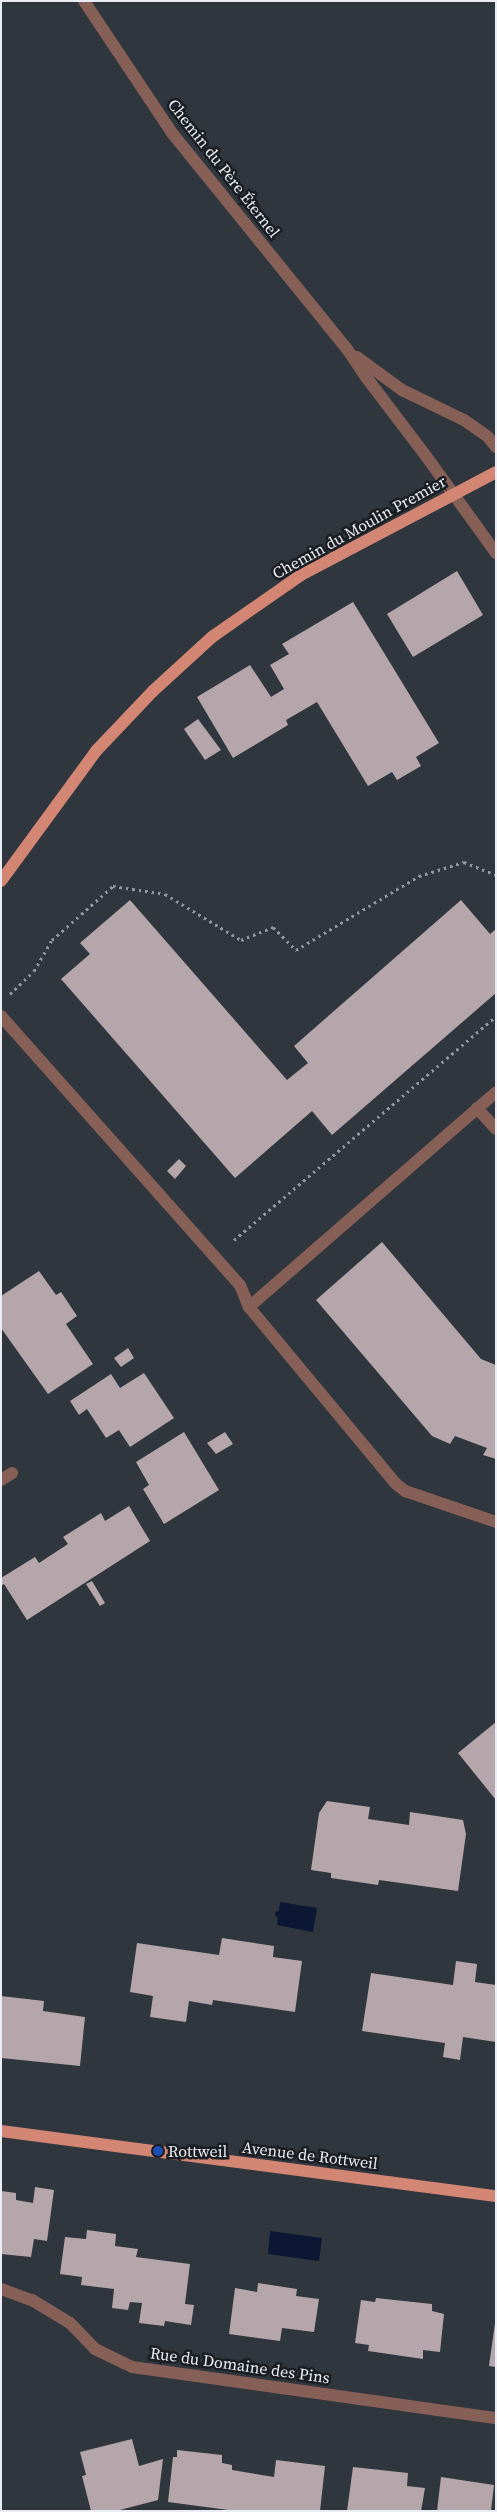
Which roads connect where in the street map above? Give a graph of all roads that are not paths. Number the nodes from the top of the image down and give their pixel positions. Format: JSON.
{"nodes":[{"id":1,"x":84,"y":1,"type":"edge"},
{"id":2,"x":347,"y":349,"type":"junction"},
{"id":3,"x":496,"y":447,"type":"edge"},
{"id":4,"x":496,"y":472,"type":"edge"},
{"id":5,"x":453,"y":494,"type":"junction"},
{"id":6,"x":496,"y":553,"type":"edge"},
{"id":7,"x":1,"y":881,"type":"edge"},
{"id":8,"x":1,"y":1016,"type":"edge"},
{"id":9,"x":496,"y":1092,"type":"edge"},
{"id":10,"x":477,"y":1108,"type":"junction"},
{"id":11,"x":496,"y":1129,"type":"edge"},
{"id":12,"x":249,"y":1307,"type":"junction"},
{"id":13,"x":12,"y":1473,"type":"dead end"},
{"id":14,"x":1,"y":1480,"type":"edge"},
{"id":15,"x":496,"y":1522,"type":"edge"},
{"id":16,"x":1,"y":2131,"type":"edge"},
{"id":17,"x":496,"y":2196,"type":"edge"},
{"id":18,"x":1,"y":2289,"type":"edge"},
{"id":19,"x":496,"y":2418,"type":"edge"}],
"edges":[{"from":1,"to":2,"type":"street","name":"Chemin du Père Éternel"},
{"from":2,"to":3,"type":"street","name":"Chemin du Père Éternel"},
{"from":2,"to":5,"type":"street","name":"Chemin du Père Éternel"},
{"from":4,"to":5,"type":"main road","name":"Chemin du Moulin Premier"},
{"from":5,"to":6,"type":"street","name":"Chemin du Père Éternel"},
{"from":5,"to":7,"type":"main road","name":"Chemin du Moulin Premier"},
{"from":8,"to":12,"type":"street"},
{"from":9,"to":10,"type":"street"},
{"from":10,"to":11,"type":"street"},
{"from":10,"to":12,"type":"street"},
{"from":12,"to":15,"type":"street"},
{"from":13,"to":14,"type":"street"},
{"from":16,"to":17,"type":"main road","name":"Avenue de Rottweil"},
{"from":18,"to":19,"type":"street","name":"Rue du Domaine des Pins"}]}
